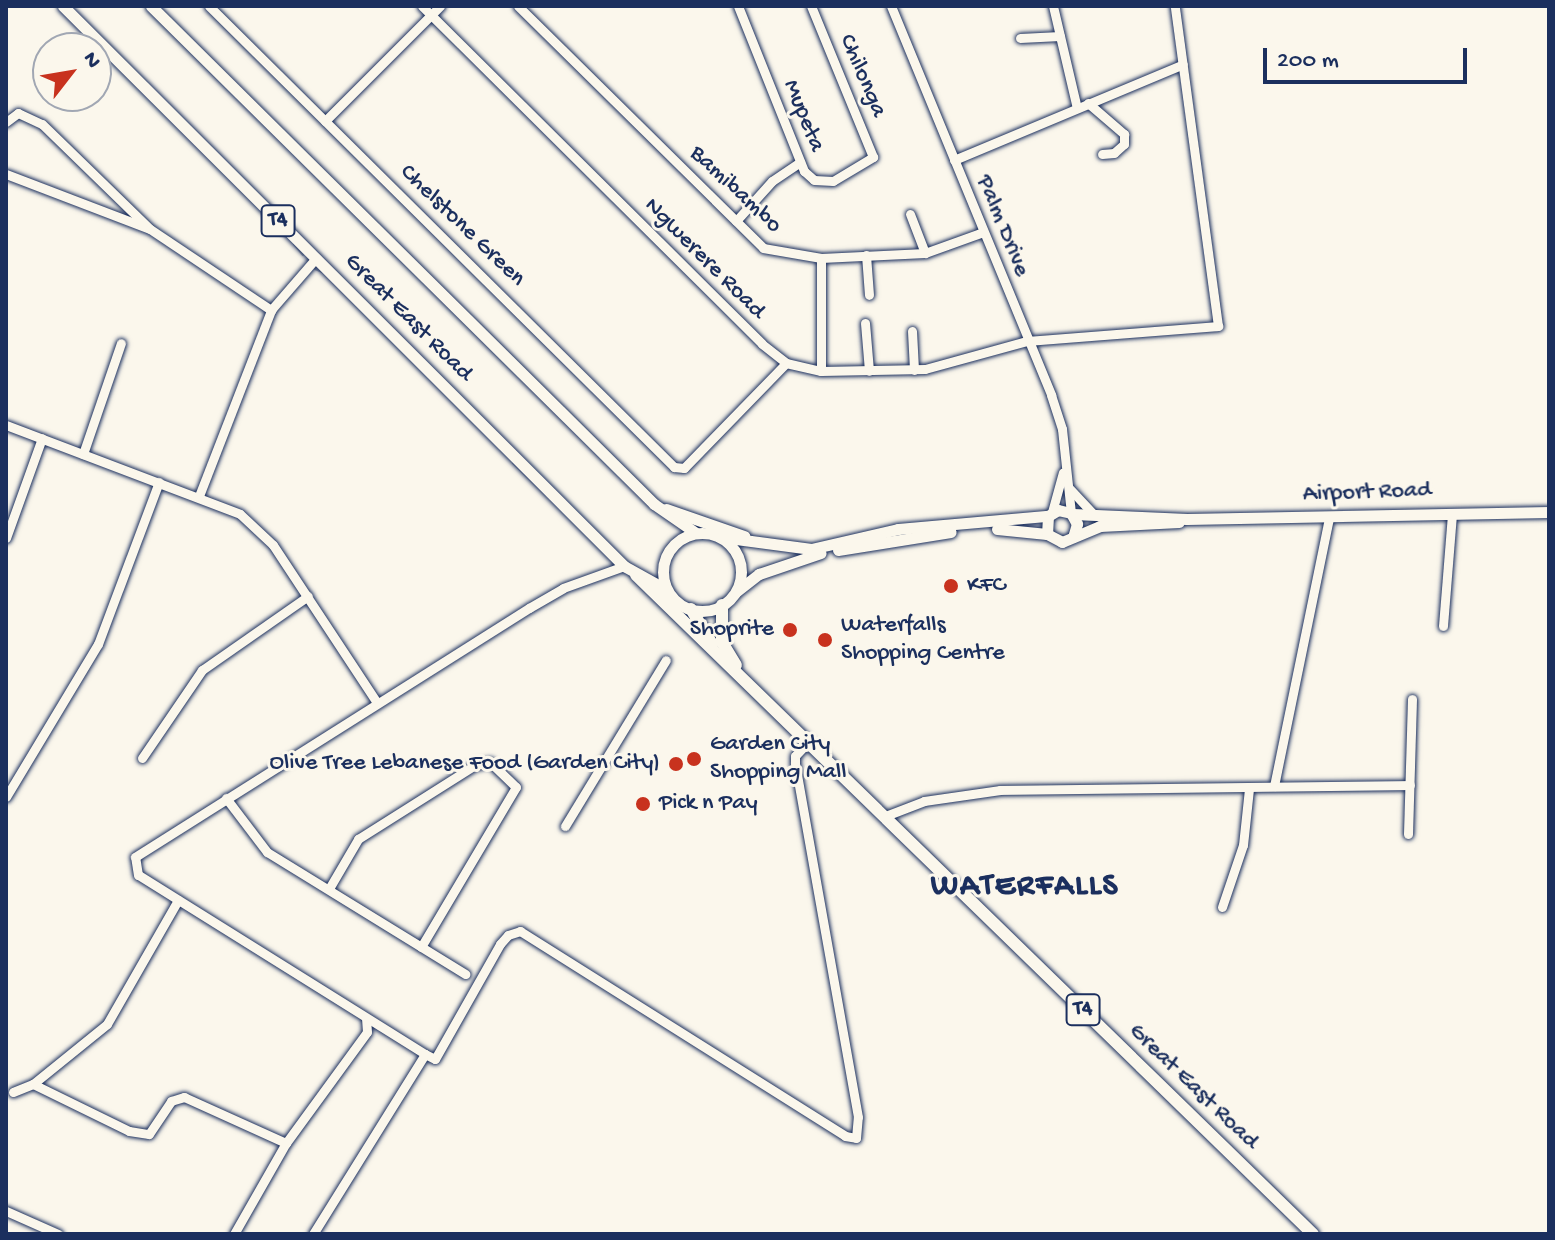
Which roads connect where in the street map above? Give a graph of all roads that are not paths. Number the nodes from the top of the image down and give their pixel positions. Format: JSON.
{"nodes":[{"id":1,"x":63,"y":6,"type":"edge"},
{"id":2,"x":151,"y":6,"type":"edge"},
{"id":3,"x":209,"y":6,"type":"edge"},
{"id":4,"x":422,"y":6,"type":"edge"},
{"id":5,"x":440,"y":6,"type":"edge"},
{"id":6,"x":518,"y":6,"type":"edge"},
{"id":7,"x":738,"y":6,"type":"edge"},
{"id":8,"x":811,"y":6,"type":"edge"},
{"id":9,"x":891,"y":6,"type":"edge"},
{"id":10,"x":1053,"y":6,"type":"edge"},
{"id":11,"x":1175,"y":6,"type":"edge"},
{"id":12,"x":431,"y":15,"type":"junction"},
{"id":13,"x":1060,"y":36,"type":"junction"},
{"id":14,"x":1020,"y":38,"type":"dead end"},
{"id":15,"x":1183,"y":64,"type":"junction"},
{"id":16,"x":1088,"y":103,"type":"junction"},
{"id":17,"x":1077,"y":108,"type":"junction"},
{"id":18,"x":325,"y":121,"type":"junction"},
{"id":19,"x":6,"y":122,"type":"edge"},
{"id":20,"x":1102,"y":154,"type":"dead end"},
{"id":21,"x":869,"y":160,"type":"joint"},
{"id":22,"x":954,"y":160,"type":"junction"},
{"id":23,"x":800,"y":162,"type":"junction"},
{"id":24,"x":6,"y":174,"type":"edge"},
{"id":25,"x":910,"y":214,"type":"dead end"},
{"id":26,"x":736,"y":221,"type":"junction"},
{"id":27,"x":150,"y":229,"type":"junction"},
{"id":28,"x":983,"y":232,"type":"junction"},
{"id":29,"x":925,"y":253,"type":"junction"},
{"id":30,"x":866,"y":255,"type":"junction"},
{"id":31,"x":316,"y":258,"type":"junction"},
{"id":32,"x":821,"y":258,"type":"junction"},
{"id":33,"x":869,"y":295,"type":"dead end"},
{"id":34,"x":271,"y":310,"type":"junction"},
{"id":35,"x":865,"y":323,"type":"dead end"},
{"id":36,"x":912,"y":331,"type":"dead end"},
{"id":37,"x":1027,"y":341,"type":"junction"},
{"id":38,"x":121,"y":343,"type":"dead end"},
{"id":39,"x":786,"y":363,"type":"junction"},
{"id":40,"x":914,"y":370,"type":"junction"},
{"id":41,"x":821,"y":371,"type":"junction"},
{"id":42,"x":869,"y":371,"type":"junction"},
{"id":43,"x":6,"y":425,"type":"edge"},
{"id":44,"x":42,"y":438,"type":"junction"},
{"id":45,"x":83,"y":454,"type":"junction"},
{"id":46,"x":1065,"y":465,"type":"junction"},
{"id":47,"x":1066,"y":478,"type":"junction"},
{"id":48,"x":159,"y":482,"type":"junction"},
{"id":49,"x":199,"y":496,"type":"junction"},
{"id":50,"x":654,"y":504,"type":"junction"},
{"id":51,"x":1549,"y":512,"type":"edge"},
{"id":52,"x":1452,"y":513,"type":"junction"},
{"id":53,"x":1050,"y":514,"type":"junction"},
{"id":54,"x":1072,"y":514,"type":"junction"},
{"id":55,"x":1094,"y":515,"type":"junction"},
{"id":56,"x":1329,"y":517,"type":"junction"},
{"id":57,"x":1187,"y":519,"type":"junction"},
{"id":58,"x":696,"y":533,"type":"junction"},
{"id":59,"x":1047,"y":534,"type":"junction"},
{"id":60,"x":721,"y":537,"type":"junction"},
{"id":61,"x":1073,"y":537,"type":"junction"},
{"id":62,"x":6,"y":538,"type":"edge"},
{"id":63,"x":751,"y":540,"type":"junction"},
{"id":64,"x":624,"y":566,"type":"junction"},
{"id":65,"x":636,"y":575,"type":"junction"},
{"id":66,"x":667,"y":590,"type":"junction"},
{"id":67,"x":737,"y":591,"type":"junction"},
{"id":68,"x":308,"y":596,"type":"junction"},
{"id":69,"x":722,"y":605,"type":"junction"},
{"id":70,"x":691,"y":609,"type":"junction"},
{"id":71,"x":1443,"y":626,"type":"dead end"},
{"id":72,"x":666,"y":660,"type":"dead end"},
{"id":73,"x":723,"y":660,"type":"junction"},
{"id":74,"x":1412,"y":699,"type":"dead end"},
{"id":75,"x":377,"y":703,"type":"junction"},
{"id":76,"x":769,"y":703,"type":"junction"},
{"id":77,"x":790,"y":725,"type":"junction"},
{"id":78,"x":810,"y":744,"type":"junction"},
{"id":79,"x":823,"y":756,"type":"junction"},
{"id":80,"x":142,"y":758,"type":"dead end"},
{"id":81,"x":797,"y":758,"type":"junction"},
{"id":82,"x":1410,"y":785,"type":"junction"},
{"id":83,"x":1274,"y":786,"type":"junction"},
{"id":84,"x":1249,"y":789,"type":"junction"},
{"id":85,"x":6,"y":797,"type":"edge"},
{"id":86,"x":226,"y":798,"type":"junction"},
{"id":87,"x":888,"y":815,"type":"junction"},
{"id":88,"x":565,"y":826,"type":"dead end"},
{"id":89,"x":1408,"y":834,"type":"dead end"},
{"id":90,"x":330,"y":887,"type":"junction"},
{"id":91,"x":178,"y":900,"type":"junction"},
{"id":92,"x":1222,"y":907,"type":"dead end"},
{"id":93,"x":421,"y":947,"type":"junction"},
{"id":94,"x":465,"y":974,"type":"dead end"},
{"id":95,"x":366,"y":1019,"type":"junction"},
{"id":96,"x":425,"y":1054,"type":"junction"},
{"id":97,"x":33,"y":1084,"type":"junction"},
{"id":98,"x":13,"y":1092,"type":"dead end"},
{"id":99,"x":286,"y":1143,"type":"junction"},
{"id":100,"x":6,"y":1211,"type":"edge"},
{"id":101,"x":37,"y":1230,"type":"edge"},
{"id":102,"x":58,"y":1234,"type":"edge"},
{"id":103,"x":234,"y":1234,"type":"edge"},
{"id":104,"x":313,"y":1234,"type":"edge"},
{"id":105,"x":1313,"y":1234,"type":"edge"}],
"edges":[{"from":1,"to":31,"type":"main road","name":"Great East Road","number":"T4"},
{"from":2,"to":50,"type":"main road","name":"Great East Road"},
{"from":3,"to":18,"type":"street","name":"Chelstone Green"},
{"from":4,"to":12,"type":"street","name":"Ngwerere Road"},
{"from":5,"to":12,"type":"street"},
{"from":6,"to":26,"type":"street","name":"Bamibambo"},
{"from":7,"to":23,"type":"street","name":"Mupeta"},
{"from":8,"to":21,"type":"street","name":"Chilonga"},
{"from":9,"to":22,"type":"street","name":"Palm Drive"},
{"from":10,"to":13,"type":"street"},
{"from":11,"to":15,"type":"street"},
{"from":12,"to":18,"type":"street"},
{"from":12,"to":39,"type":"street","name":"Ngwerere Road"},
{"from":13,"to":14,"type":"street"},
{"from":13,"to":17,"type":"street"},
{"from":15,"to":16,"type":"street"},
{"from":15,"to":37,"type":"street"},
{"from":16,"to":17,"type":"street"},
{"from":16,"to":20,"type":"street"},
{"from":17,"to":22,"type":"street"},
{"from":18,"to":39,"type":"street","name":"Chelstone Green"},
{"from":19,"to":27,"type":"street"},
{"from":21,"to":23,"type":"street","name":"Mupeta"},
{"from":22,"to":28,"type":"street","name":"Palm Drive"},
{"from":23,"to":26,"type":"street"},
{"from":24,"to":27,"type":"street"},
{"from":25,"to":29,"type":"street"},
{"from":26,"to":32,"type":"street","name":"Bamibambo"},
{"from":27,"to":34,"type":"street"},
{"from":28,"to":29,"type":"street","name":"Bamibambo"},
{"from":28,"to":37,"type":"street","name":"Palm Drive"},
{"from":29,"to":30,"type":"street","name":"Bamibambo"},
{"from":30,"to":32,"type":"street","name":"Bamibambo"},
{"from":30,"to":33,"type":"street"},
{"from":31,"to":34,"type":"street"},
{"from":31,"to":64,"type":"main road","name":"Great East Road","number":"T4"},
{"from":32,"to":41,"type":"street"},
{"from":34,"to":49,"type":"street"},
{"from":35,"to":42,"type":"street"},
{"from":36,"to":40,"type":"street"},
{"from":37,"to":40,"type":"street"},
{"from":37,"to":46,"type":"street","name":"Palm Drive"},
{"from":38,"to":45,"type":"street"},
{"from":39,"to":41,"type":"street"},
{"from":40,"to":42,"type":"street"},
{"from":41,"to":42,"type":"street"},
{"from":43,"to":44,"type":"street"},
{"from":44,"to":45,"type":"street"},
{"from":44,"to":62,"type":"street"},
{"from":45,"to":48,"type":"street"},
{"from":46,"to":47,"type":"street","name":"Palm Drive"},
{"from":46,"to":53,"type":"street","name":"Palm Drive"},
{"from":47,"to":54,"type":"street","name":"Palm Drive"},
{"from":47,"to":55,"type":"street","name":"Palm Drive"},
{"from":48,"to":49,"type":"street"},
{"from":48,"to":85,"type":"street"},
{"from":49,"to":68,"type":"street"},
{"from":50,"to":58,"type":"main road","name":"Great East Road"},
{"from":50,"to":63,"type":"main road"},
{"from":51,"to":52,"type":"main road","name":"Airport Road"},
{"from":52,"to":56,"type":"main road","name":"Airport Road"},
{"from":52,"to":71,"type":"street"},
{"from":53,"to":54,"type":"main road"},
{"from":53,"to":59,"type":"main road"},
{"from":53,"to":63,"type":"main road"},
{"from":54,"to":55,"type":"main road","name":"Airport Road"},
{"from":54,"to":61,"type":"main road"},
{"from":55,"to":57,"type":"main road","name":"Airport Road"},
{"from":56,"to":57,"type":"main road","name":"Airport Road"},
{"from":56,"to":83,"type":"street"},
{"from":57,"to":61,"type":"main road","name":"Airport Road"},
{"from":58,"to":60,"type":"main road"},
{"from":58,"to":66,"type":"main road"},
{"from":59,"to":61,"type":"main road"},
{"from":59,"to":67,"type":"main road"},
{"from":60,"to":63,"type":"main road"},
{"from":60,"to":67,"type":"main road"},
{"from":64,"to":65,"type":"main road","name":"Great East Road","number":"T4"},
{"from":64,"to":75,"type":"street"},
{"from":65,"to":66,"type":"main road","number":"T4"},
{"from":65,"to":73,"type":"highway","name":"Great East Road"},
{"from":66,"to":70,"type":"main road"},
{"from":67,"to":69,"type":"main road"},
{"from":68,"to":75,"type":"street"},
{"from":68,"to":80,"type":"street"},
{"from":69,"to":70,"type":"main road"},
{"from":69,"to":76,"type":"highway","name":"Great East Road","number":"T4"},
{"from":70,"to":73,"type":"highway","name":"Great East Road","number":"T4"},
{"from":72,"to":88,"type":"street"},
{"from":73,"to":76,"type":"highway","name":"Great East Road","number":"T4"},
{"from":74,"to":82,"type":"street"},
{"from":75,"to":86,"type":"street"},
{"from":76,"to":77,"type":"highway","name":"Great East Road","number":"T4"},
{"from":77,"to":78,"type":"highway","name":"Great East Road","number":"T4"},
{"from":77,"to":81,"type":"street"},
{"from":78,"to":79,"type":"highway","name":"Great East Road","number":"T4"},
{"from":78,"to":81,"type":"street"},
{"from":79,"to":81,"type":"street"},
{"from":79,"to":87,"type":"highway","name":"Great East Road","number":"T4"},
{"from":81,"to":96,"type":"street"},
{"from":82,"to":83,"type":"street"},
{"from":82,"to":89,"type":"street"},
{"from":83,"to":84,"type":"street"},
{"from":84,"to":87,"type":"street"},
{"from":84,"to":92,"type":"street"},
{"from":86,"to":90,"type":"street"},
{"from":86,"to":91,"type":"street"},
{"from":87,"to":105,"type":"highway","name":"Great East Road","number":"T4"},
{"from":90,"to":93,"type":"street"},
{"from":90,"to":93,"type":"street"},
{"from":91,"to":95,"type":"street"},
{"from":91,"to":97,"type":"street"},
{"from":93,"to":94,"type":"street"},
{"from":95,"to":96,"type":"street"},
{"from":95,"to":99,"type":"street"},
{"from":96,"to":104,"type":"street"},
{"from":97,"to":98,"type":"street"},
{"from":97,"to":99,"type":"street"},
{"from":99,"to":103,"type":"street"},
{"from":100,"to":101,"type":"street"},
{"from":101,"to":102,"type":"street"}]}
